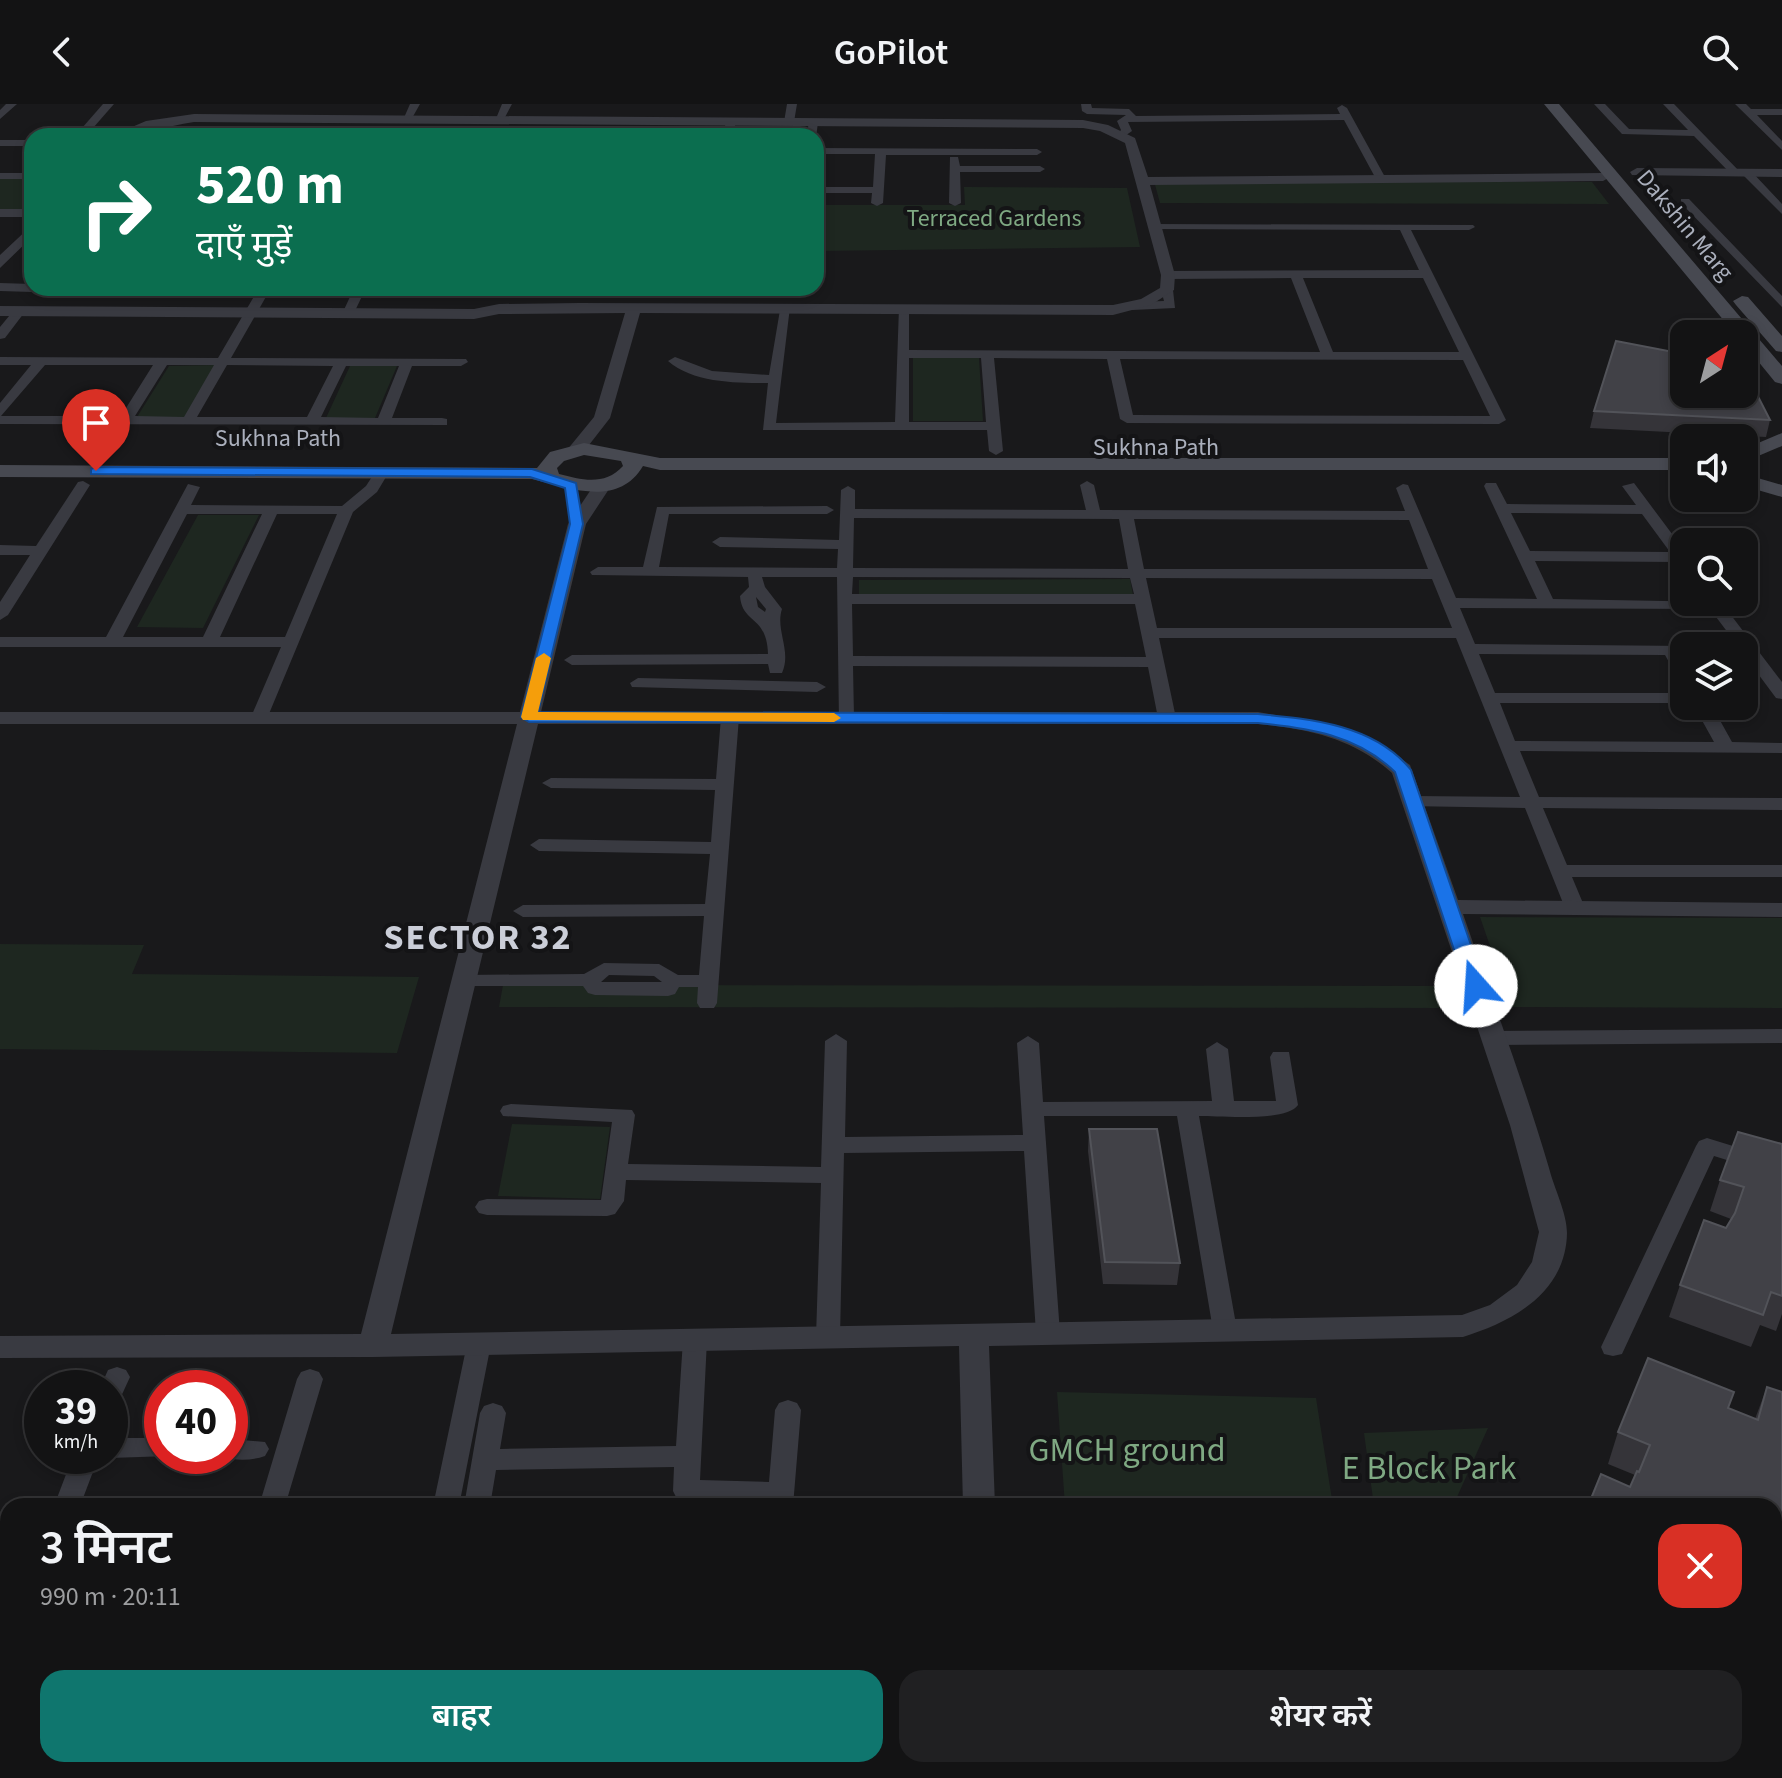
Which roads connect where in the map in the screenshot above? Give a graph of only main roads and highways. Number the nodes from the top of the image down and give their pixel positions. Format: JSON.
{"nodes":[{"id":1,"x":1551,"y":104,"type":"edge"},
{"id":2,"x":1571,"y":104,"type":"edge"},
{"id":3,"x":1675,"y":220,"type":"road end"},
{"id":4,"x":1730,"y":286,"type":"dead end"},
{"id":5,"x":1782,"y":347,"type":"edge"},
{"id":6,"x":1782,"y":378,"type":"edge"},
{"id":7,"x":1782,"y":439,"type":"edge"},
{"id":8,"x":1758,"y":450,"type":"edge"},
{"id":9,"x":1782,"y":462,"type":"edge"},
{"id":10,"x":0,"y":463,"type":"edge"},
{"id":11,"x":1758,"y":463,"type":"edge"},
{"id":12,"x":1670,"y":464,"type":"edge"},
{"id":13,"x":552,"y":468,"type":"junction"},
{"id":14,"x":630,"y":468,"type":"junction"},
{"id":15,"x":0,"y":471,"type":"edge"},
{"id":16,"x":1670,"y":474,"type":"edge"},
{"id":17,"x":1782,"y":475,"type":"edge"},
{"id":18,"x":1758,"y":476,"type":"edge"},
{"id":19,"x":1758,"y":482,"type":"edge"},
{"id":20,"x":1782,"y":491,"type":"edge"}],
"edges":[{"from":1,"to":6,"type":"main road","name":"Dakshin Marg"},
{"from":2,"to":3,"type":"main road","name":"Dakshin Marg"},
{"from":4,"to":5,"type":"main road","name":"Dakshin Marg"},
{"from":7,"to":8,"type":"main road"},
{"from":9,"to":11,"type":"main road"},
{"from":10,"to":13,"type":"main road","name":"Sukhna Path"},
{"from":12,"to":14,"type":"main road","name":"Sukhna Path"},
{"from":13,"to":14,"type":"main road"},
{"from":13,"to":14,"type":"main road"},
{"from":13,"to":15,"type":"main road","name":"Sukhna Path"},
{"from":14,"to":16,"type":"main road","name":"Sukhna Path"},
{"from":17,"to":18,"type":"main road"},
{"from":19,"to":20,"type":"main road"}]}
